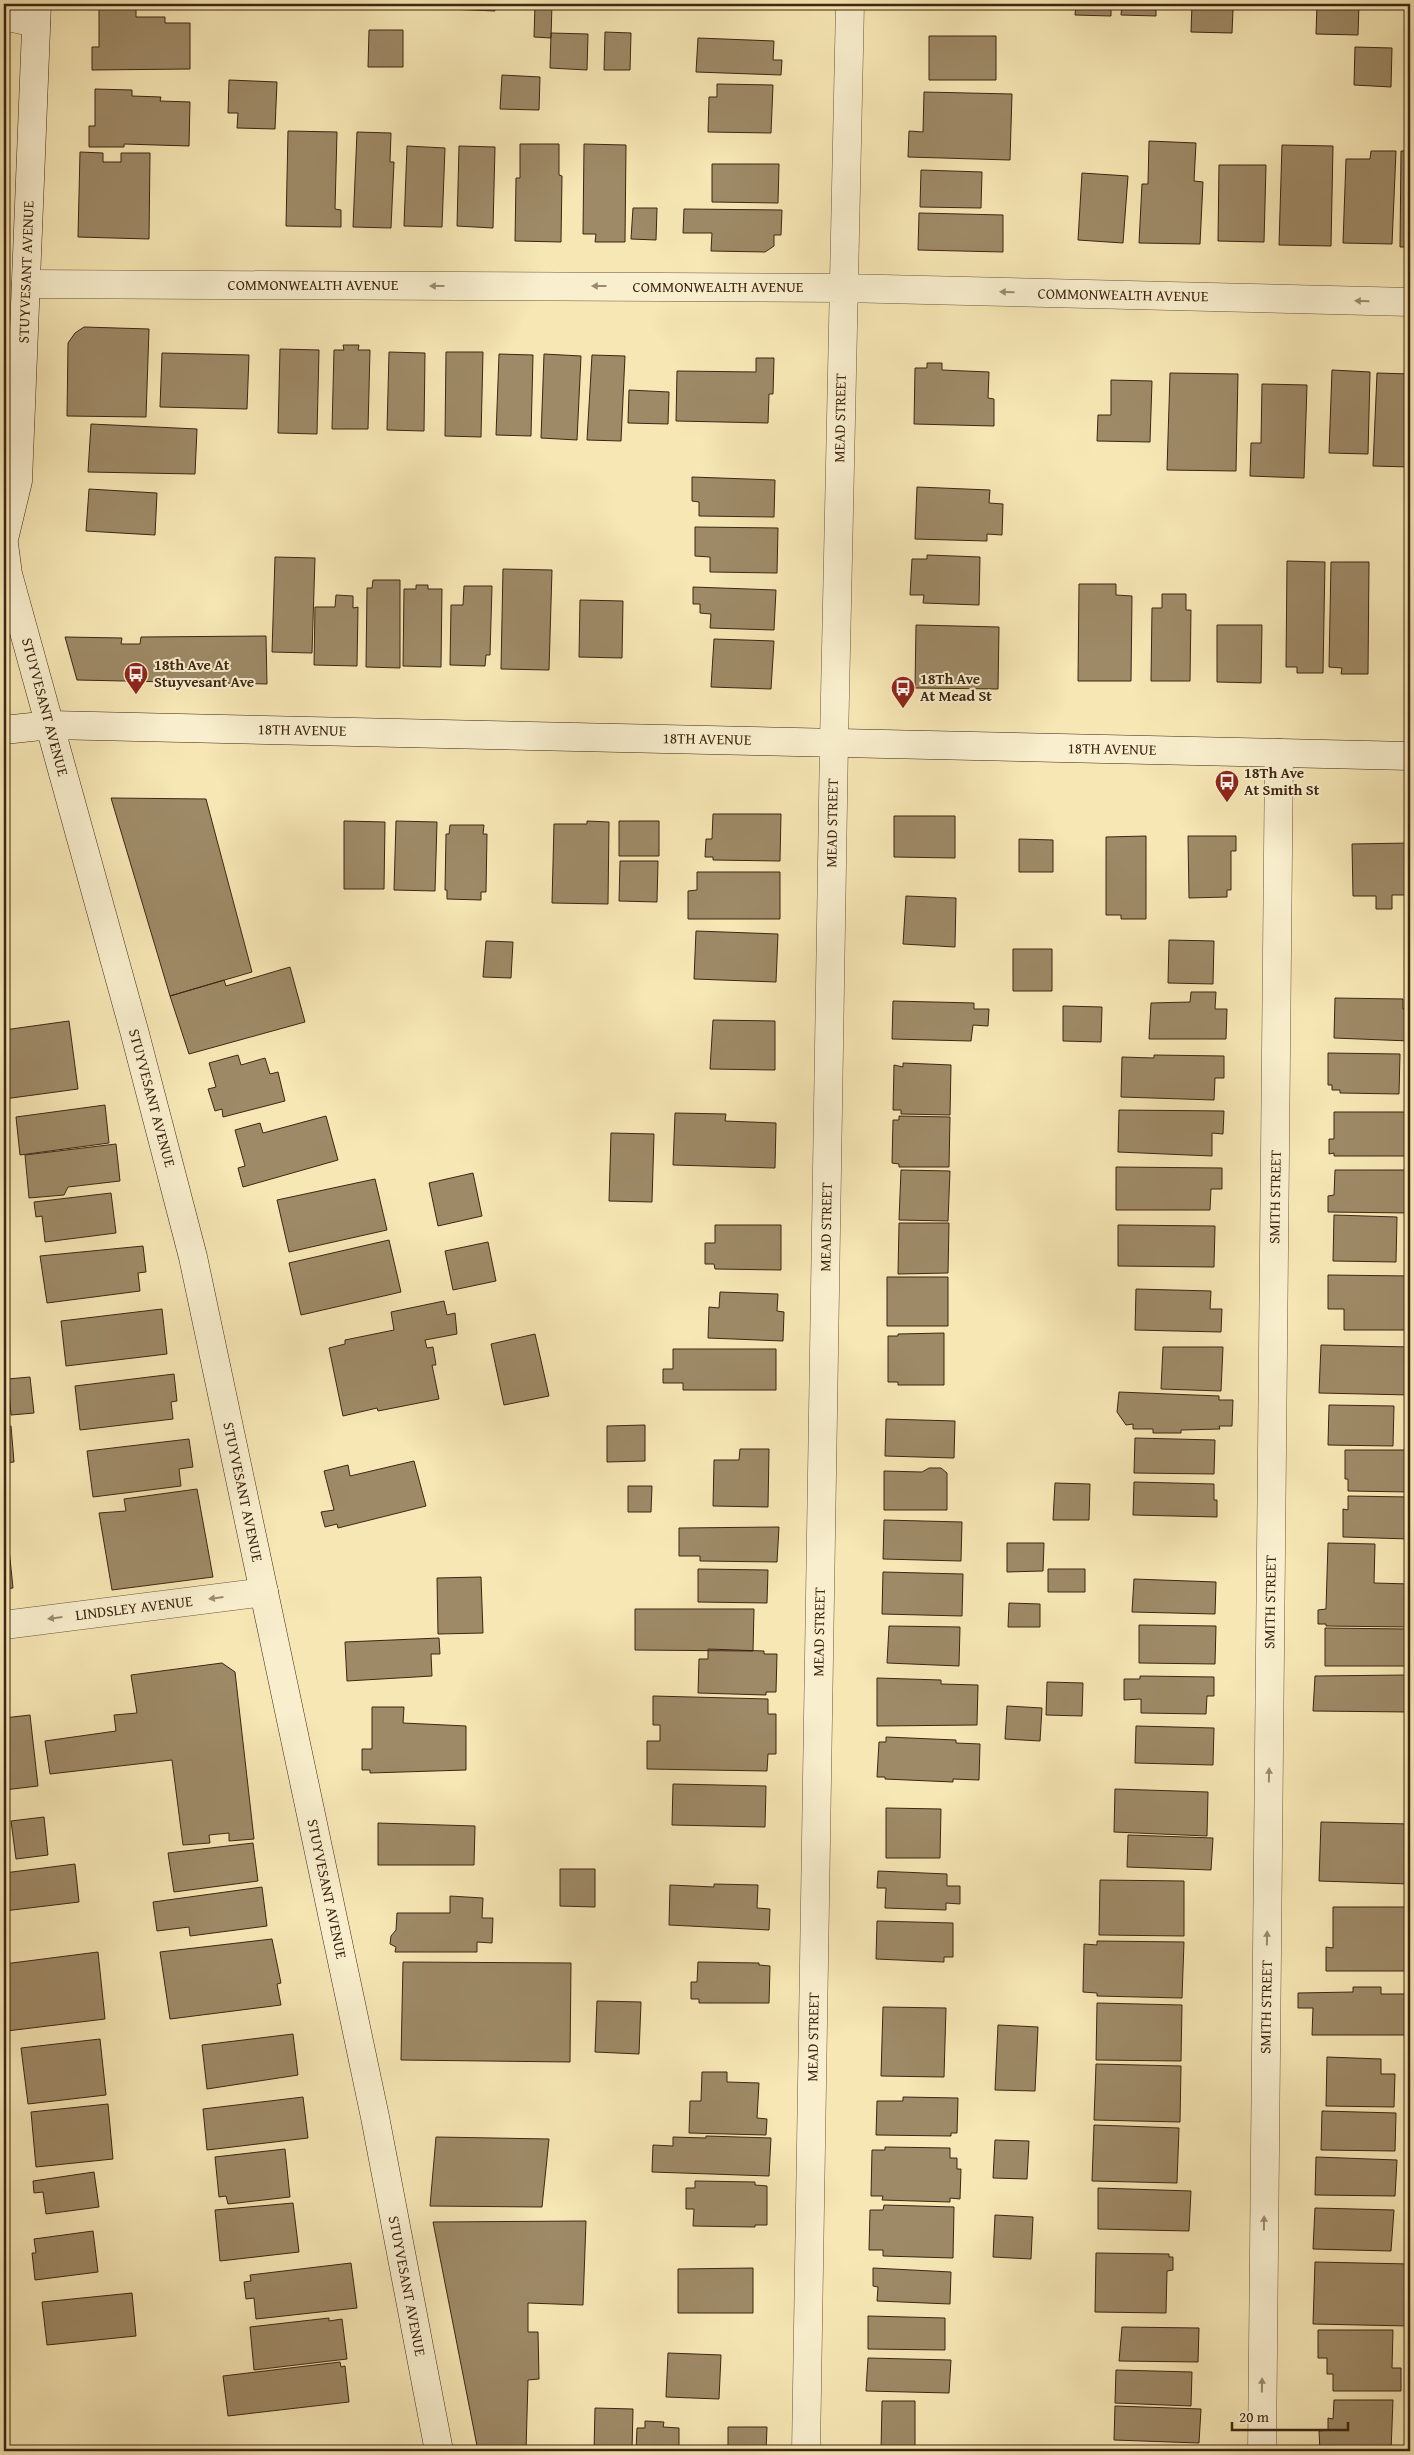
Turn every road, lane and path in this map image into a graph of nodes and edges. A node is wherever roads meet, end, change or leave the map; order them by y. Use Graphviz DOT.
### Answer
graph roads {
  1 [pos="850,4"];
  2 [pos="37,13"];
  3 [pos="4,16"];
  4 [pos="26,284"];
  5 [pos="843,288"];
  6 [pos="1410,302"];
  7 [pos="4,539"];
  8 [pos="4,544"];
  9 [pos="50,725"];
  10 [pos="4,730"];
  11 [pos="834,742"];
  12 [pos="1279,753"];
  13 [pos="1410,756"];
  14 [pos="264,1592"];
  15 [pos="4,1625"];
  16 [pos="439,2451"];
  17 [pos="806,2451"];
  18 [pos="1262,2451"];
  1 -- 5 [label="street, MEAD STREET"];
  2 -- 3 [label="street"];
  2 -- 4 [label="street, STUYVESANT AVENUE"];
  5 -- 4 [label="street, COMMONWEALTH AVENUE, one-way"];
  4 -- 7 [label="street, STUYVESANT AVENUE"];
  6 -- 5 [label="street, COMMONWEALTH AVENUE, one-way"];
  5 -- 11 [label="street, MEAD STREET"];
  8 -- 9 [label="street, STUYVESANT AVENUE"];
  9 -- 10 [label="street, 18TH AVENUE"];
  9 -- 11 [label="street, 18TH AVENUE"];
  9 -- 14 [label="street, STUYVESANT AVENUE"];
  11 -- 12 [label="street, 18TH AVENUE"];
  11 -- 17 [label="street, MEAD STREET"];
  12 -- 13 [label="street, 18TH AVENUE"];
  18 -- 12 [label="street, SMITH STREET, one-way"];
  14 -- 15 [label="street, LINDSLEY AVENUE, one-way"];
  14 -- 16 [label="street, STUYVESANT AVENUE"];
}
